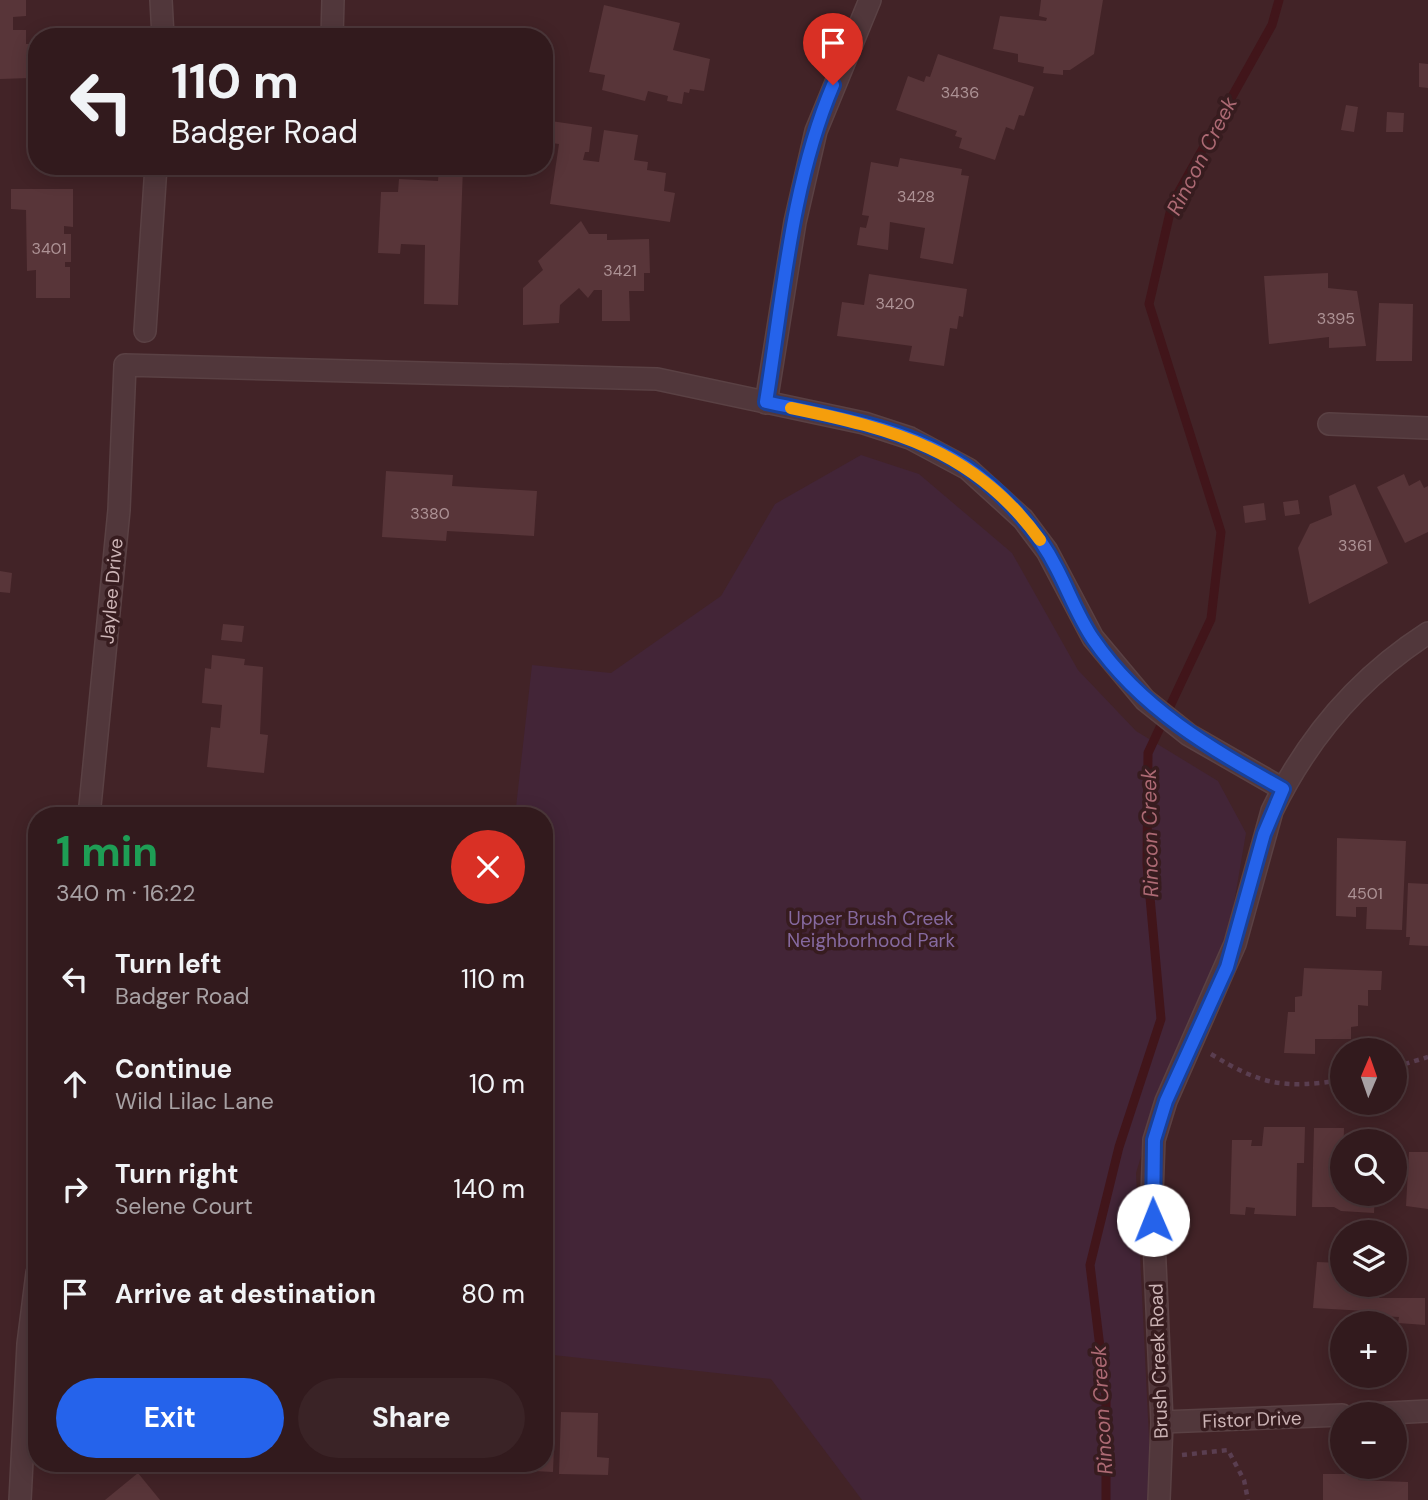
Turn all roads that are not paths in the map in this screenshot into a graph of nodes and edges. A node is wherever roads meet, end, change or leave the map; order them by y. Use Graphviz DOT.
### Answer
graph roads {
  1 [pos="161,0"];
  2 [pos="333,0"];
  3 [pos="870,0"];
  4 [pos="163,28"];
  5 [pos="332,28"];
  6 [pos="155,175"];
  7 [pos="145,331"];
  8 [pos="766,402"];
  9 [pos="1329,424"];
  10 [pos="1428,428"];
  11 [pos="1428,633"];
  12 [pos="1283,789"];
  13 [pos="90,807"];
  14 [pos="28,1351"];
  15 [pos="1428,1411"];
  16 [pos="1407,1412"];
  17 [pos="1330,1415"];
  18 [pos="1162,1422"];
  19 [pos="20,1500"];
  20 [pos="1159,1500"];
  1 -- 4 [label="street"];
  2 -- 5 [label="street"];
  3 -- 8 [label="street"];
  6 -- 7 [label="street"];
  8 -- 12 [label="street"];
  8 -- 13 [label="street, Jaylee Drive"];
  9 -- 10 [label="street"];
  11 -- 12 [label="street, Brush Creek Road"];
  12 -- 18 [label="street, Brush Creek Road"];
  14 -- 19 [label="street"];
  15 -- 16 [label="street"];
  17 -- 18 [label="street, Fistor Drive"];
  18 -- 20 [label="street, Brush Creek Road"];
}
